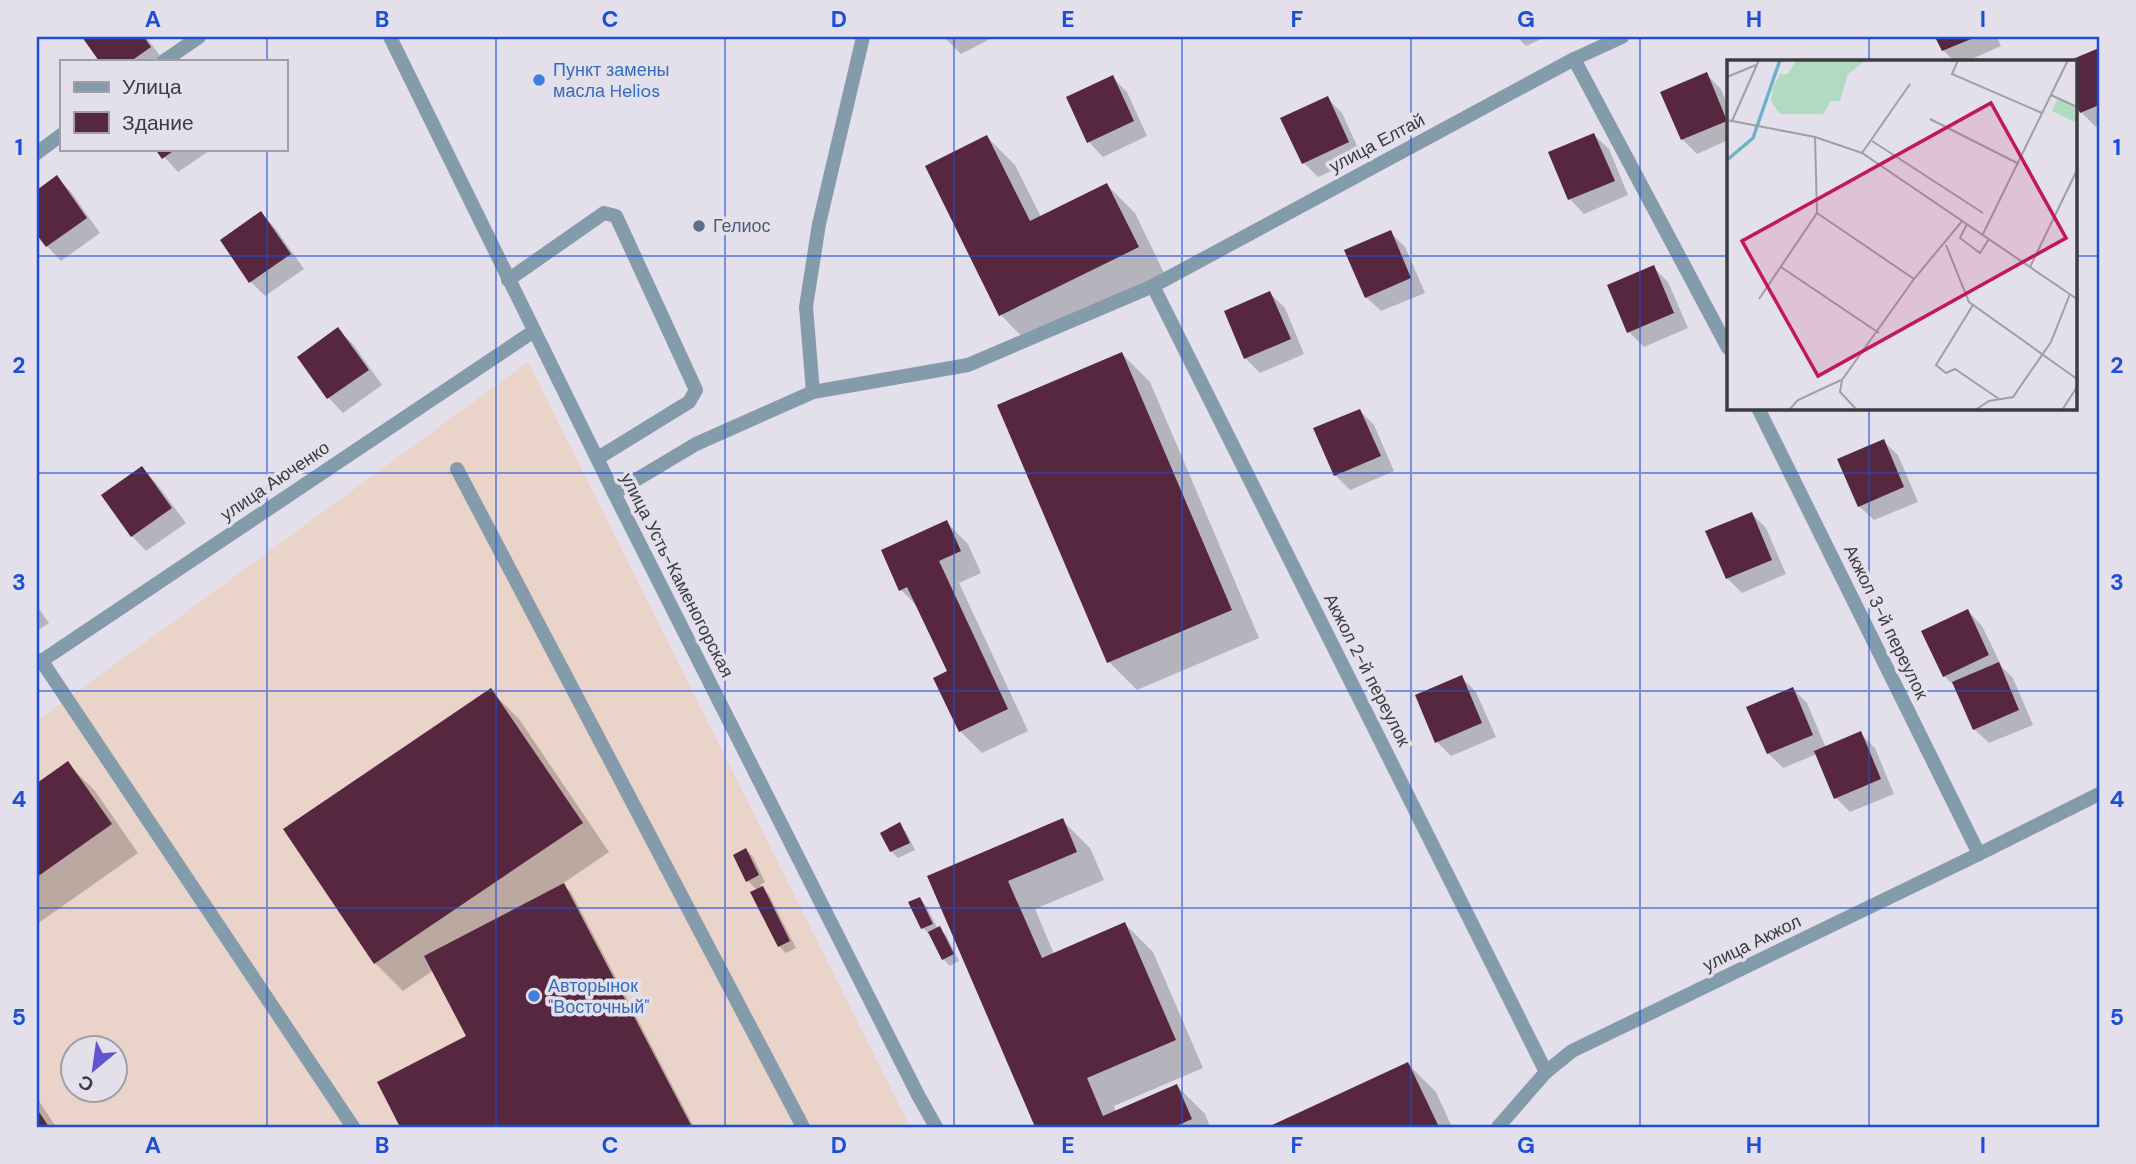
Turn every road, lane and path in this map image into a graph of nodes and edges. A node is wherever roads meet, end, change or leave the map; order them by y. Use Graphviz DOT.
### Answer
graph roads {
  1 [pos="199,37"];
  2 [pos="390,37"];
  3 [pos="863,37"];
  4 [pos="1622,37"];
  5 [pos="1574,58"];
  6 [pos="165,60"];
  7 [pos="60,136"];
  8 [pos="37,153"];
  9 [pos="508,280"];
  10 [pos="1153,286"];
  11 [pos="534,331"];
  12 [pos="1727,346"];
  13 [pos="813,392"];
  14 [pos="1759,410"];
  15 [pos="598,458"];
  16 [pos="457,469"];
  17 [pos="614,493"];
  18 [pos="39,662"];
  19 [pos="2099,794"];
  20 [pos="1979,854"];
  21 [pos="1546,1072"];
  22 [pos="354,1127"];
  23 [pos="803,1127"];
  24 [pos="936,1127"];
  25 [pos="1498,1127"];
  1 -- 6 [label="street"];
  2 -- 9 [label="street, улица Усть-Каменогорская"];
  3 -- 13 [label="street"];
  4 -- 5 [label="street, улица Елтай"];
  5 -- 10 [label="street, улица Елтай"];
  5 -- 12 [label="street"];
  7 -- 8 [label="street"];
  9 -- 11 [label="street, улица Усть-Каменогорская"];
  9 -- 15 [label="street"];
  10 -- 13 [label="street, улица Елтай"];
  10 -- 21 [label="street, Акжол 2-й переулок"];
  11 -- 15 [label="street, улица Усть-Каменогорская"];
  11 -- 18 [label="street, улица Аюченко"];
  13 -- 17 [label="street, улица Елтай"];
  14 -- 20 [label="street, Акжол 3-й переулок"];
  15 -- 17 [label="street, улица Усть-Каменогорская"];
  16 -- 23 [label="street"];
  17 -- 24 [label="street, улица Усть-Каменогорская"];
  18 -- 22 [label="street"];
  19 -- 20 [label="street, улица Акжол"];
  20 -- 21 [label="street, улица Акжол"];
  21 -- 25 [label="street, улица Акжол"];
}
